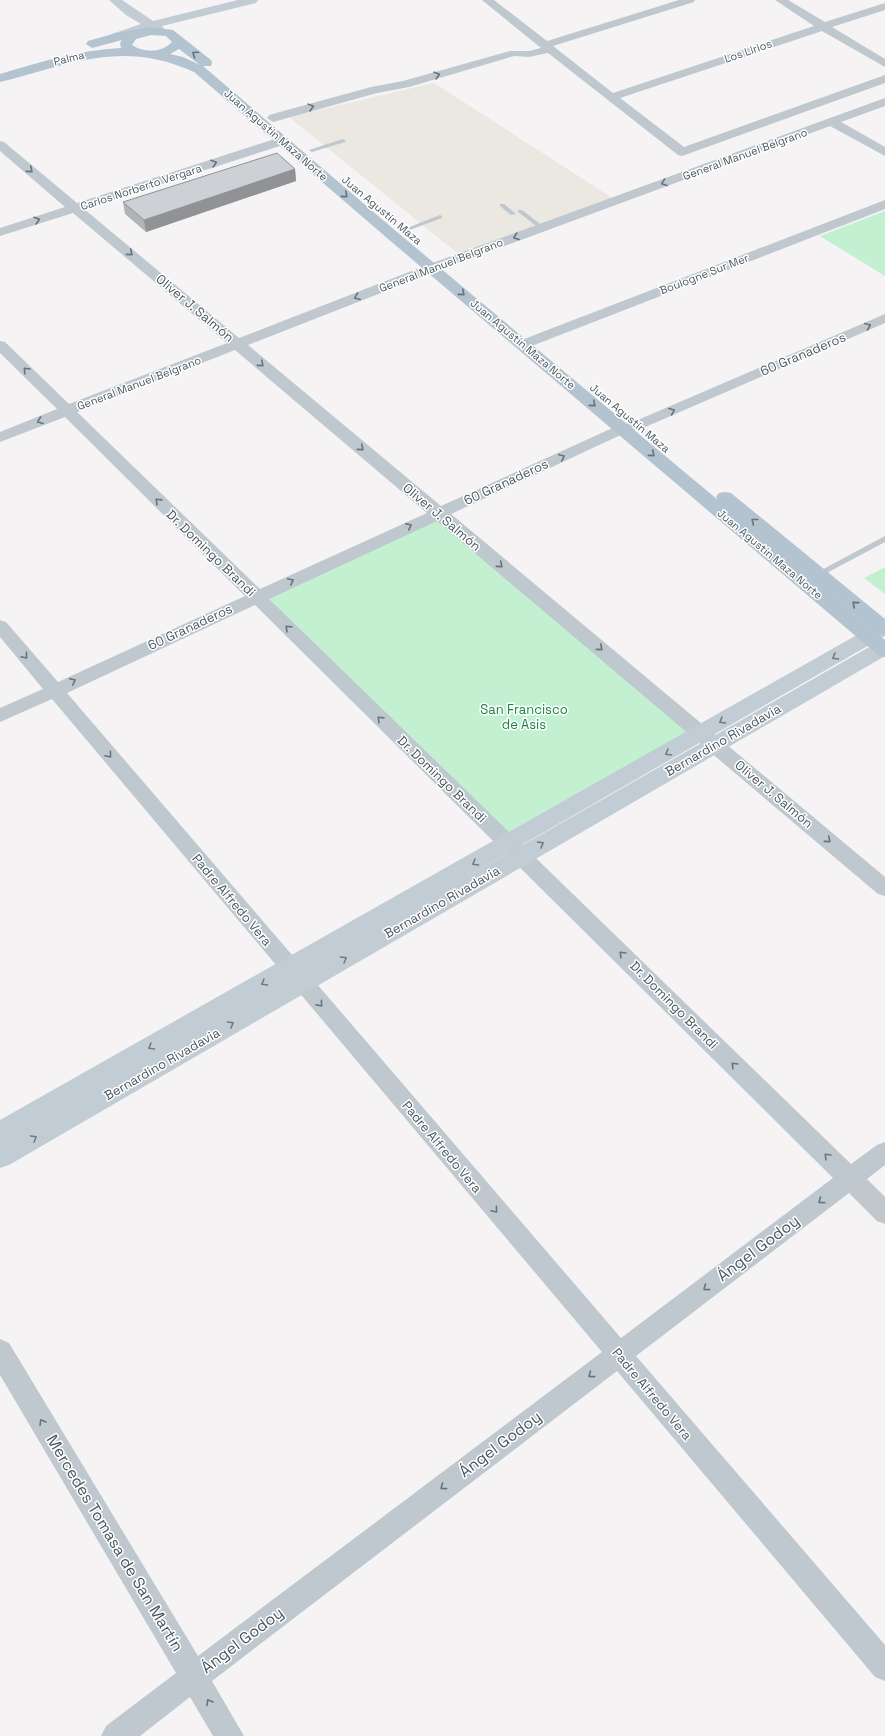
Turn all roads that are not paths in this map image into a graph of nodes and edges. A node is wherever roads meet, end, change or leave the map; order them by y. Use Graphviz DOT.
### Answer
graph roads {
  1 [pos="116,0"];
  2 [pos="252,0"];
  3 [pos="488,0"];
  4 [pos="690,0"];
  5 [pos="780,0"];
  6 [pos="885,6"];
  7 [pos="823,26"];
  8 [pos="153,30"];
  9 [pos="529,33"];
  10 [pos="515,37"];
  11 [pos="178,42"];
  12 [pos="547,47"];
  13 [pos="147,54"];
  14 [pos="885,64"];
  15 [pos="0,71"];
  16 [pos="0,78"];
  17 [pos="885,79"];
  18 [pos="612,97"];
  19 [pos="885,102"];
  20 [pos="809,106"];
  21 [pos="269,114"];
  22 [pos="827,119"];
  23 [pos="282,141"];
  24 [pos="343,141"];
  25 [pos="0,145"];
  26 [pos="312,150"];
  27 [pos="885,152"];
  28 [pos="885,204"];
  29 [pos="502,205"];
  30 [pos="76,208"];
  31 [pos="440,217"];
  32 [pos="542,228"];
  33 [pos="405,230"];
  34 [pos="0,232"];
  35 [pos="439,265"];
  36 [pos="885,318"];
  37 [pos="530,342"];
  38 [pos="238,344"];
  39 [pos="0,345"];
  40 [pos="66,411"];
  41 [pos="630,427"];
  42 [pos="0,437"];
  43 [pos="437,513"];
  44 [pos="885,539"];
  45 [pos="818,574"];
  46 [pos="256,597"];
  47 [pos="0,626"];
  48 [pos="882,638"];
  49 [pos="54,690"];
  50 [pos="0,716"];
  51 [pos="709,739"];
  52 [pos="515,850"];
  53 [pos="885,888"];
  54 [pos="296,976"];
  55 [pos="0,1133"];
  56 [pos="885,1152"];
  57 [pos="0,1157"];
  58 [pos="850,1178"];
  59 [pos="885,1213"];
  60 [pos="0,1351"];
  61 [pos="618,1354"];
  62 [pos="885,1667"];
  63 [pos="194,1676"];
  64 [pos="116,1736"];
  65 [pos="229,1736"];
  1 -- 8 [label="street"];
  2 -- 8 [label="street, Palma"];
  3 -- 9 [label="street"];
  4 -- 12 [label="street"];
  5 -- 7 [label="street"];
  6 -- 7 [label="street, Los Lirios"];
  7 -- 14 [label="street"];
  7 -- 18 [label="street, Los Lirios"];
  8 -- 11 [label="main road"];
  8 -- 13 [label="main road"];
  8 -- 15 [label="main road, Palma"];
  9 -- 10 [label="street"];
  9 -- 12 [label="street"];
  11 -- 13 [label="main road"];
  21 -- 11 [label="main road, Juan Agustín Maza, one-way"];
  12 -- 18 [label="street"];
  12 -- 21 [label="street"];
  13 -- 16 [label="main road, Palma"];
  13 -- 23 [label="main road, Juan Agustín Maza Norte"];
  17 -- 20 [label="street"];
  18 -- 20 [label="street"];
  19 -- 22 [label="street, General Manuel Belgrano"];
  20 -- 22 [label="street"];
  21 -- 26 [label="main road, Juan Agustín Maza"];
  22 -- 27 [label="street"];
  22 -- 32 [label="street, General Manuel Belgrano, one-way"];
  30 -- 23 [label="street, Carlos Norberto Vergara, one-way"];
  23 -- 35 [label="main road, Juan Agustín Maza Norte, one-way"];
  24 -- 26 [label="lane"];
  25 -- 30 [label="street, Oliver J. Salmón, one-way"];
  26 -- 33 [label="main road, Juan Agustín Maza"];
  28 -- 37 [label="street, Boulogne Sur Mer"];
  29 -- 32 [label="lane"];
  34 -- 30 [label="street, Carlos Norberto Vergara, one-way"];
  30 -- 38 [label="street, Oliver J. Salmón, one-way"];
  31 -- 33 [label="lane"];
  32 -- 35 [label="street, General Manuel Belgrano, one-way"];
  33 -- 35 [label="main road, Juan Agustín Maza"];
  35 -- 37 [label="main road, Juan Agustín Maza Norte"];
  35 -- 38 [label="street, General Manuel Belgrano, one-way"];
  41 -- 36 [label="street, 60 Granaderos, one-way"];
  37 -- 41 [label="main road, Juan Agustín Maza Norte"];
  38 -- 40 [label="street, General Manuel Belgrano"];
  38 -- 43 [label="street, Oliver J. Salmón, one-way"];
  40 -- 39 [label="street, Dr. Domingo Brandi, one-way"];
  40 -- 42 [label="street, General Manuel Belgrano, one-way"];
  46 -- 40 [label="street, Dr. Domingo Brandi, one-way"];
  43 -- 41 [label="street, 60 Granaderos, one-way"];
  45 -- 41 [label="main road, Juan Agustín Maza, one-way"];
  41 -- 48 [label="main road, Juan Agustín Maza Norte, one-way"];
  46 -- 43 [label="street, 60 Granaderos, one-way"];
  43 -- 51 [label="street, Oliver J. Salmón, one-way"];
  44 -- 45 [label="lane"];
  48 -- 45 [label="main road, Juan Agustín Maza, one-way"];
  49 -- 46 [label="street, 60 Granaderos, one-way"];
  52 -- 46 [label="street, Dr. Domingo Brandi, one-way"];
  47 -- 49 [label="street, Padre Alfredo Vera, one-way"];
  48 -- 51 [label="street, Bernardino Rivadavia"];
  49 -- 50 [label="street, 60 Granaderos"];
  49 -- 54 [label="street, Padre Alfredo Vera, one-way"];
  51 -- 52 [label="street, Bernardino Rivadavia"];
  51 -- 53 [label="street, Oliver J. Salmón, one-way"];
  52 -- 54 [label="street, Bernardino Rivadavia"];
  58 -- 52 [label="street, Dr. Domingo Brandi, one-way"];
  54 -- 55 [label="street, Bernardino Rivadavia, one-way"];
  57 -- 54 [label="street, Bernardino Rivadavia, one-way"];
  54 -- 61 [label="street, Padre Alfredo Vera, one-way"];
  56 -- 58 [label="street, Ángel Godoy"];
  58 -- 59 [label="street, Dr. Domingo Brandi"];
  58 -- 61 [label="street, Ángel Godoy, one-way"];
  63 -- 60 [label="street, Mercedes Tomasa de San Martín, one-way"];
  61 -- 62 [label="street, Padre Alfredo Vera"];
  61 -- 63 [label="street, Ángel Godoy, one-way"];
  63 -- 64 [label="street, Ángel Godoy"];
  65 -- 63 [label="street, Mercedes Tomasa de San Martín, one-way"];
}
